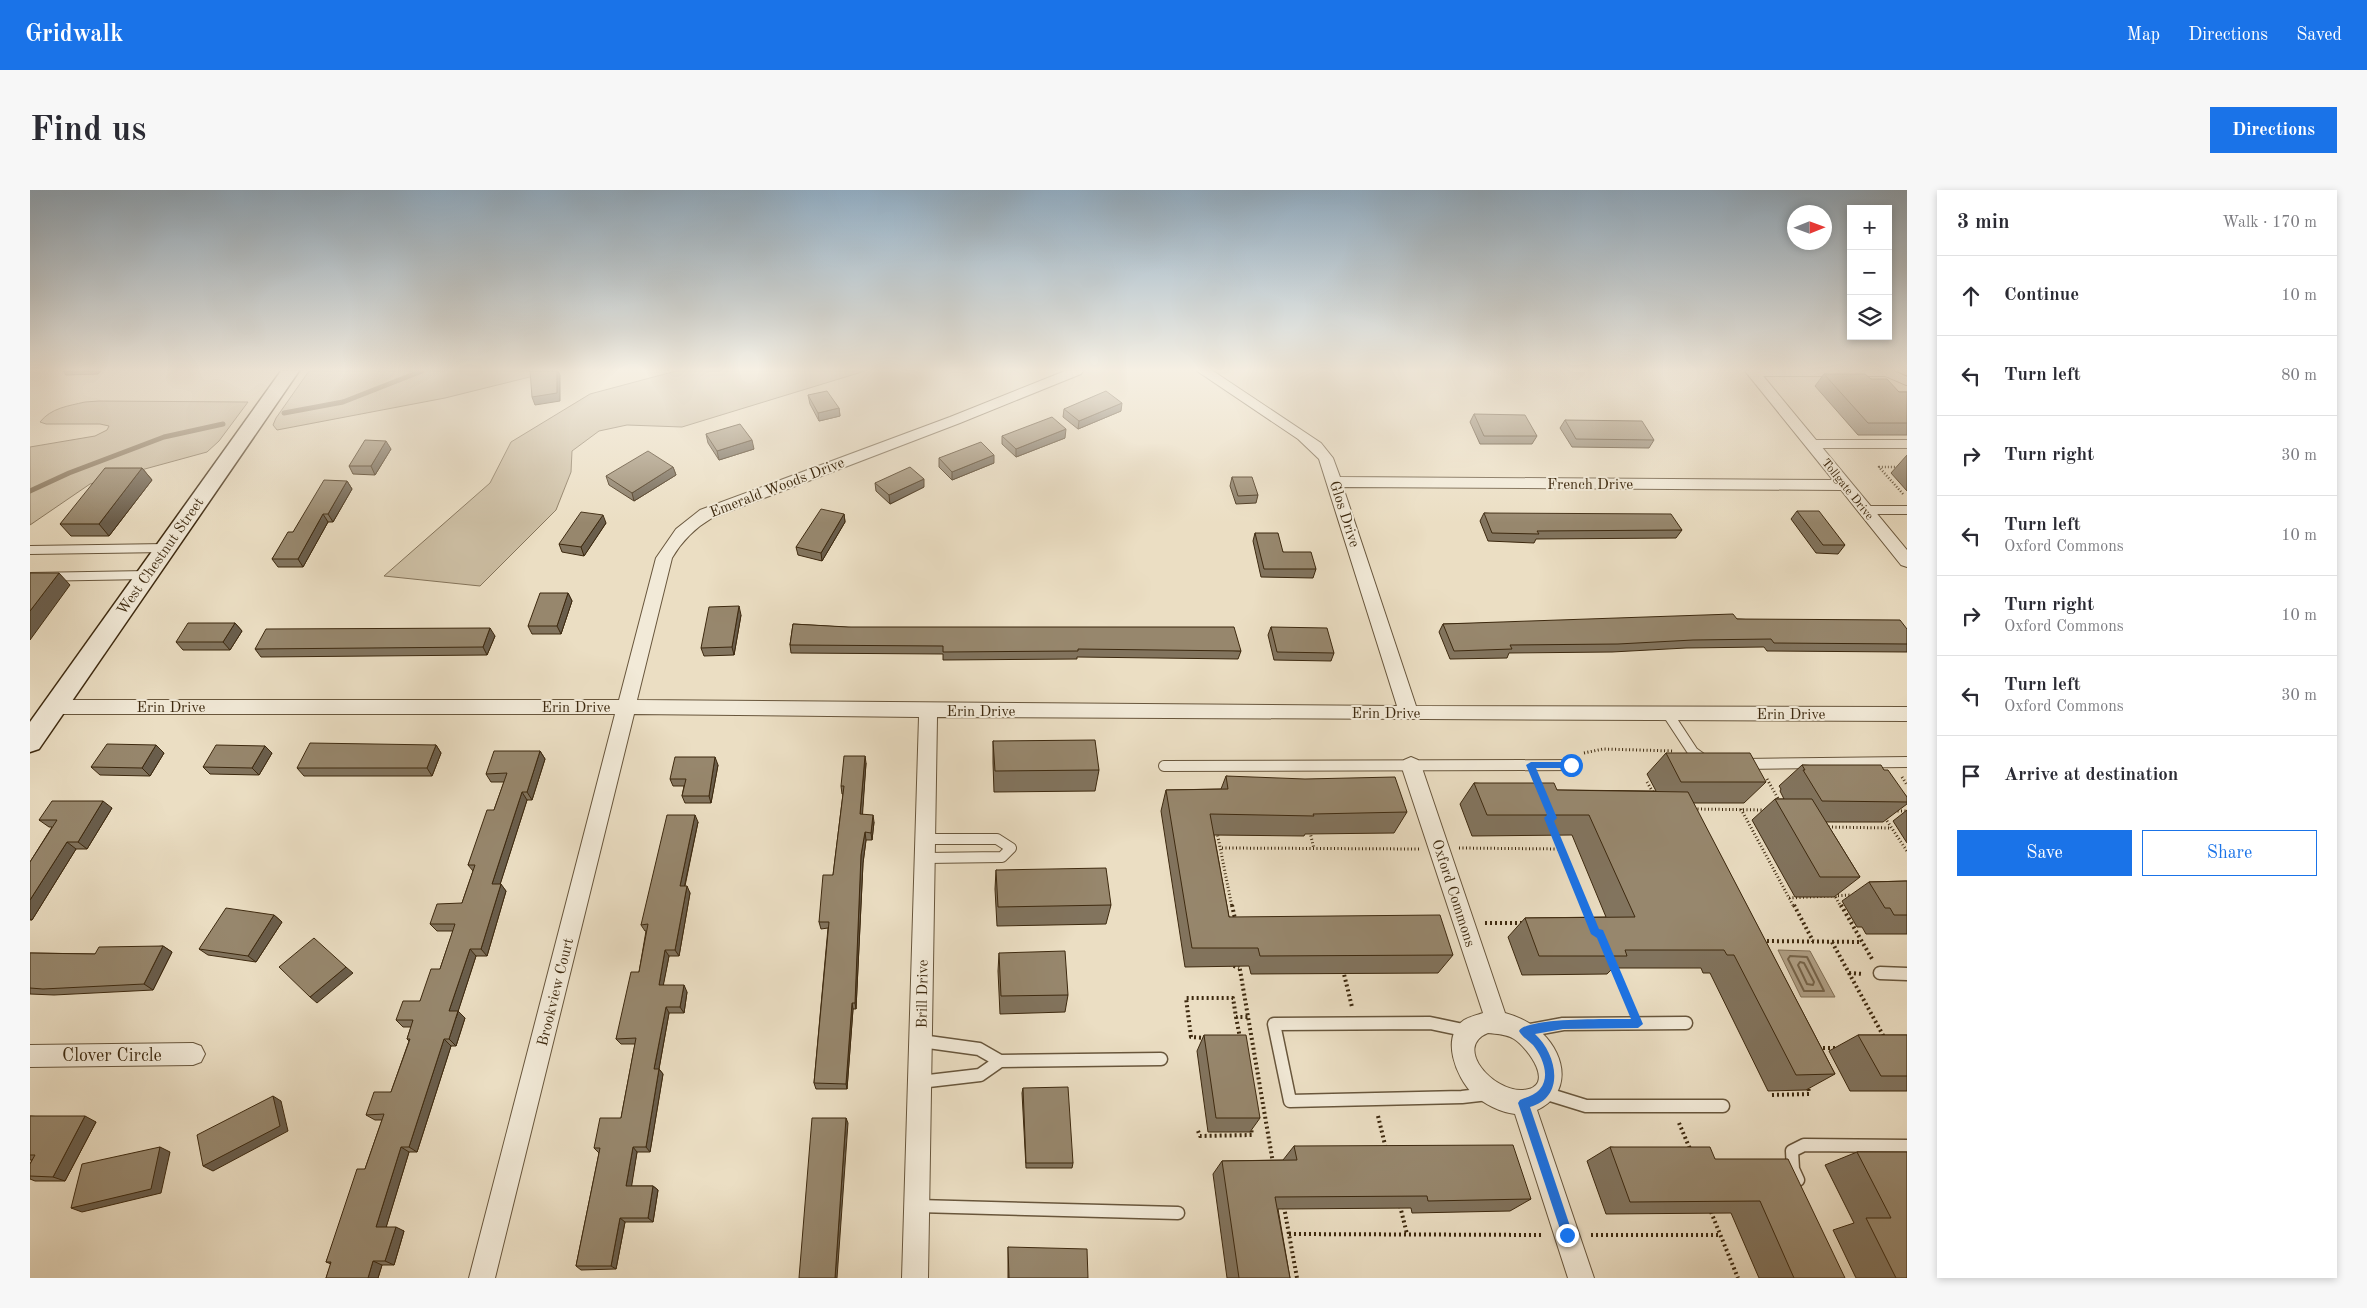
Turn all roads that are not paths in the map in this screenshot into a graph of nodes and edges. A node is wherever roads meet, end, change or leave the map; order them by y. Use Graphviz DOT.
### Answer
graph roads {
  1 [pos="254,422"];
  2 [pos="950,422"];
  3 [pos="1280,422"];
  4 [pos="1794,422"];
  5 [pos="1812,444"];
  6 [pos="1907,444"];
  7 [pos="1335,482"];
  8 [pos="1845,485"];
  9 [pos="1866,510"];
  10 [pos="1907,510"];
  11 [pos="166,548"];
  12 [pos="30,550"];
  13 [pos="1907,561"];
  14 [pos="147,575"];
  15 [pos="30,577"];
  16 [pos="54,707"];
  17 [pos="627,707"];
  18 [pos="928,711"];
  19 [pos="1408,713"];
  20 [pos="1668,714"];
  21 [pos="1907,714"];
  22 [pos="32,735"];
  23 [pos="1907,762"];
  24 [pos="1713,764"];
  25 [pos="1734,764"];
  26 [pos="1411,765"];
  27 [pos="1574,765"];
  28 [pos="1164,766"];
  29 [pos="925,849"];
  30 [pos="1880,973"];
  31 [pos="1907,974"];
  32 [pos="1497,1022"];
  33 [pos="1686,1023"];
  34 [pos="1468,1031"];
  35 [pos="1524,1031"];
  36 [pos="921,1041"];
  37 [pos="193,1054"];
  38 [pos="30,1056"];
  39 [pos="1161,1059"];
  40 [pos="1000,1061"];
  41 [pos="920,1082"];
  42 [pos="1490,1093"];
  43 [pos="1534,1098"];
  44 [pos="1724,1106"];
  45 [pos="1907,1146"];
  46 [pos="1804,1194"];
  47 [pos="917,1206"];
  48 [pos="1178,1213"];
  49 [pos="482,1278"];
  50 [pos="915,1278"];
  51 [pos="1581,1278"];
  1 -- 11 [label="main road, West Chestnut Street"];
  2 -- 17 [label="street, Emerald Woods Drive"];
  3 -- 7 [label="street, Glos Drive"];
  4 -- 5 [label="street, Tollgate Drive"];
  5 -- 6 [label="lane"];
  5 -- 8 [label="street, Tollgate Drive"];
  7 -- 8 [label="street, French Drive"];
  7 -- 19 [label="street, Glos Drive"];
  8 -- 9 [label="street, Tollgate Drive"];
  9 -- 10 [label="lane"];
  9 -- 13 [label="street, Tollgate Drive"];
  11 -- 12 [label="lane"];
  11 -- 14 [label="main road, West Chestnut Street"];
  14 -- 15 [label="lane"];
  14 -- 16 [label="main road, West Chestnut Street"];
  16 -- 17 [label="street, Erin Drive"];
  16 -- 22 [label="main road, West Chestnut Street"];
  17 -- 18 [label="street, Erin Drive"];
  17 -- 49 [label="street, Brookview Court"];
  18 -- 19 [label="street, Erin Drive"];
  18 -- 29 [label="street, Brill Drive"];
  19 -- 20 [label="street, Erin Drive"];
  20 -- 21 [label="street, Erin Drive"];
  20 -- 24 [label="lane"];
  23 -- 25 [label="lane"];
  26 -- 27 [label="lane"];
  26 -- 28 [label="lane"];
  26 -- 32 [label="street, Oxford Commons"];
  29 -- 29 [label="lane"];
  29 -- 36 [label="street, Brill Drive"];
  30 -- 31 [label="lane"];
  32 -- 34 [label="street"];
  32 -- 35 [label="street"];
  33 -- 35 [label="lane"];
  34 -- 42 [label="street"];
  34 -- 42 [label="lane"];
  35 -- 43 [label="street"];
  36 -- 40 [label="lane"];
  36 -- 41 [label="street, Brill Drive"];
  37 -- 38 [label="street, Clover Circle"];
  39 -- 40 [label="lane"];
  40 -- 41 [label="lane"];
  41 -- 47 [label="street, Brill Drive"];
  42 -- 43 [label="street"];
  43 -- 44 [label="lane"];
  43 -- 51 [label="street"];
  45 -- 46 [label="lane"];
  47 -- 48 [label="lane"];
  47 -- 50 [label="street, Brill Drive"];
}
